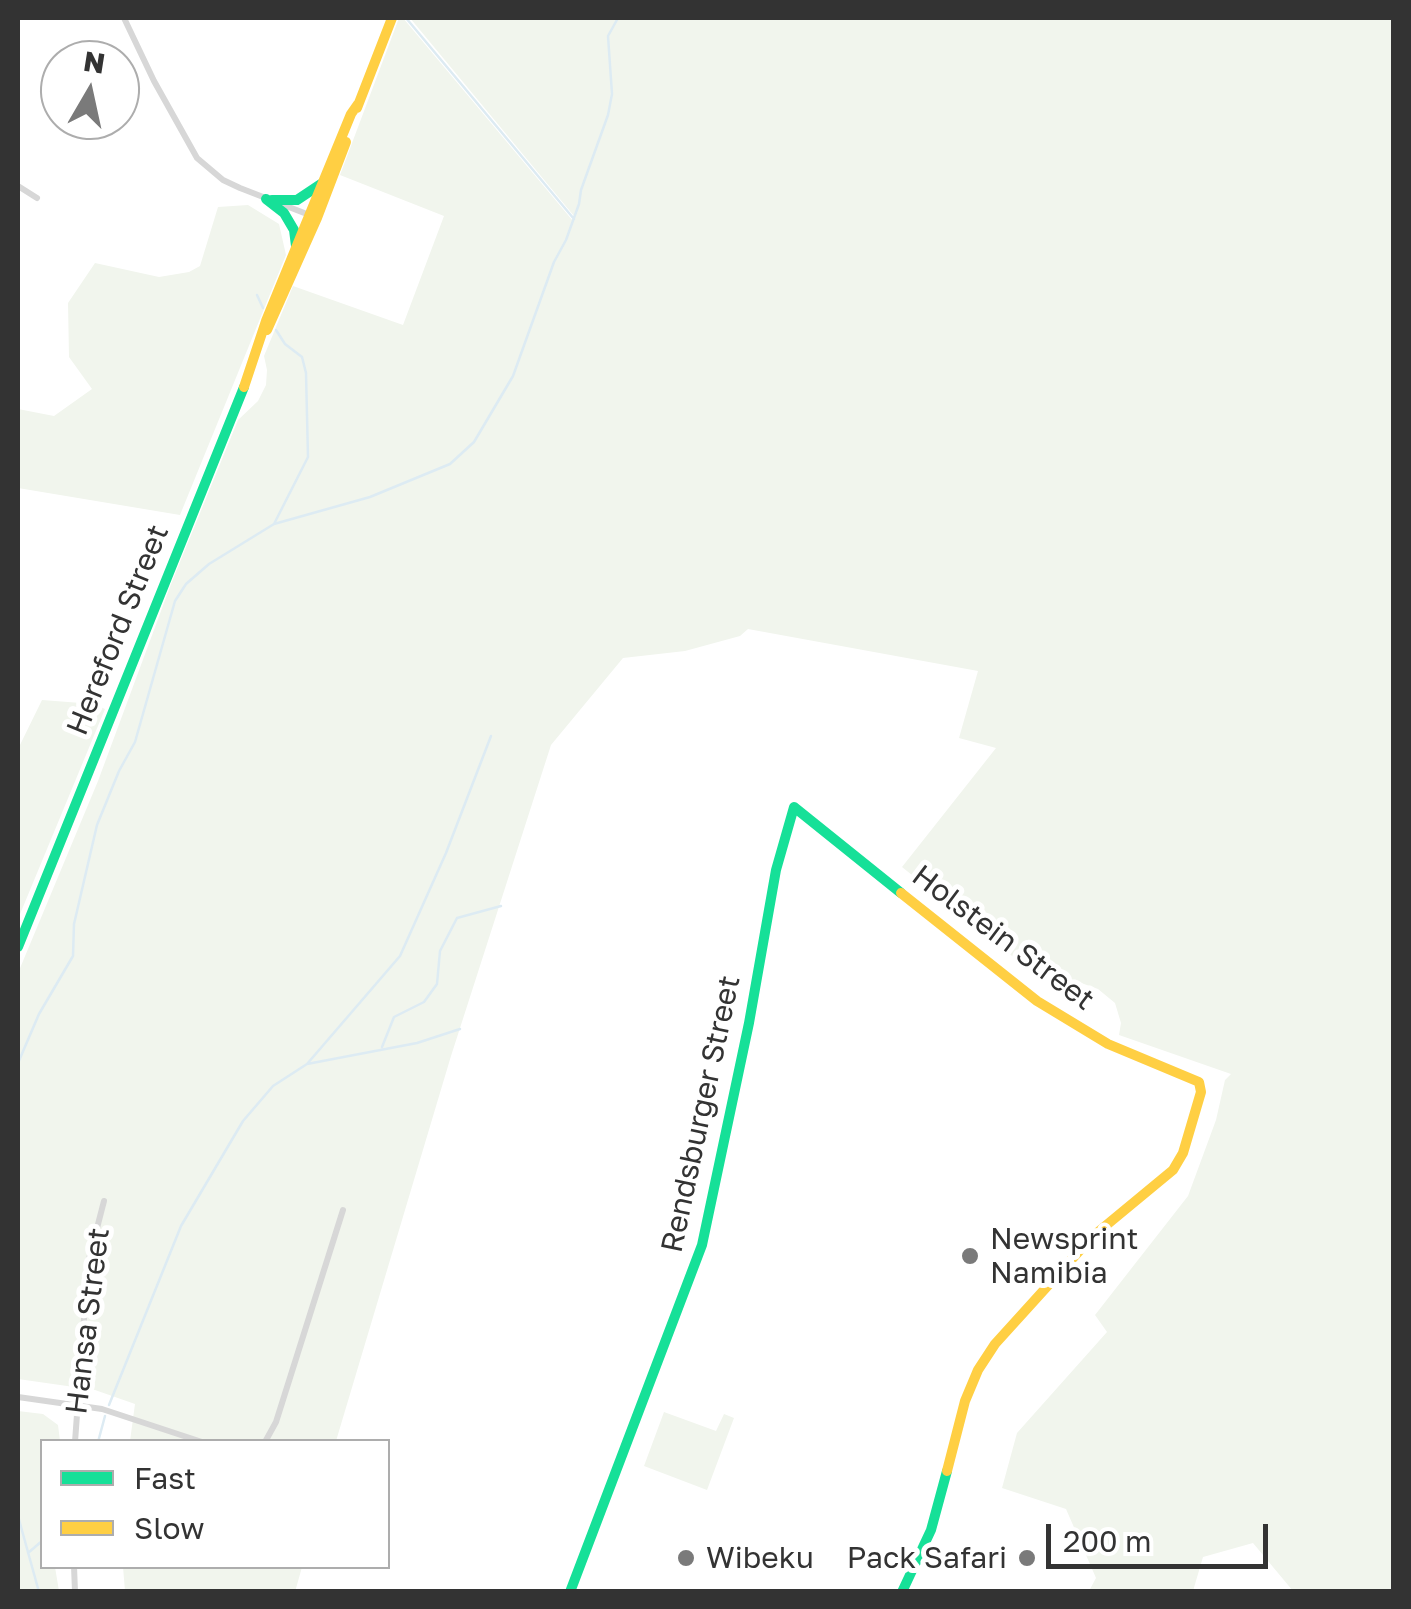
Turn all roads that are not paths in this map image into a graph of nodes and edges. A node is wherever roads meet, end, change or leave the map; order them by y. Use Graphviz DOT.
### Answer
graph roads {
  1 [pos="124,18"];
  2 [pos="392,18"];
  3 [pos="358,104"];
  4 [pos="324,181"];
  5 [pos="18,186"];
  6 [pos="36,198"];
  7 [pos="268,199"];
  8 [pos="314,217"];
  9 [pos="295,254"];
  10 [pos="265,332"];
  11 [pos="794,808"];
  12 [pos="18,947"];
  13 [pos="104,1201"];
  14 [pos="344,1210"];
  15 [pos="18,1397"];
  16 [pos="76,1404"];
  17 [pos="75,1439"];
  18 [pos="192,1439"];
  19 [pos="266,1439"];
  20 [pos="570,1592"];
  21 [pos="902,1592"];
  1 -- 7 [label="street"];
  2 -- 3 [label="street, Hereford Street"];
  3 -- 4 [label="street, Hereford Street"];
  3 -- 8 [label="street, Hereford Street"];
  4 -- 7 [label="street"];
  4 -- 8 [label="street, Hereford Street"];
  5 -- 6 [label="street"];
  7 -- 8 [label="street"];
  7 -- 9 [label="street"];
  8 -- 9 [label="street, Hereford Street"];
  8 -- 10 [label="street, Hereford Street"];
  9 -- 10 [label="street, Hereford Street"];
  10 -- 12 [label="street, Hereford Street"];
  11 -- 20 [label="street, Rendsburger Street"];
  11 -- 21 [label="street, Holstein Street"];
  13 -- 16 [label="street, Hansa Street"];
  14 -- 19 [label="street"];
  15 -- 16 [label="street"];
  16 -- 17 [label="street, Hansa Street"];
  16 -- 18 [label="street"];
}
